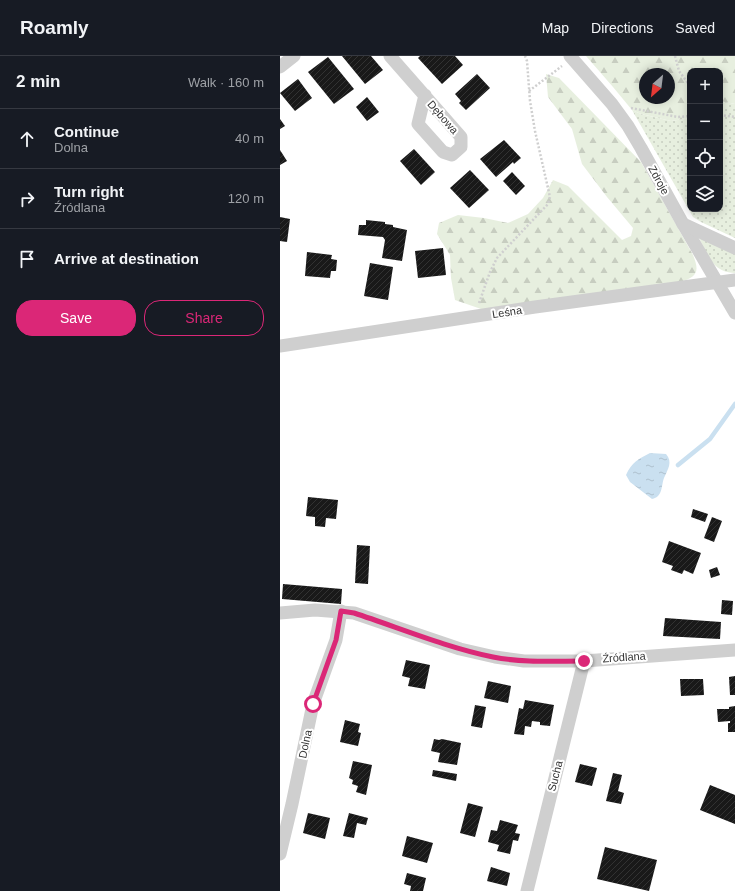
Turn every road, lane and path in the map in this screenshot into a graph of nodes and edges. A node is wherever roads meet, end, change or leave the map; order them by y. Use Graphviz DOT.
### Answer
graph roads {
  1 [pos="294,56"];
  2 [pos="390,56"];
  3 [pos="525,56"];
  4 [pos="675,56"];
  5 [pos="572,57"];
  6 [pos="280,67"];
  7 [pos="687,82"];
  8 [pos="529,91"];
  9 [pos="424,95"];
  10 [pos="618,113"];
  11 [pos="723,115"];
  12 [pos="687,116"];
  13 [pos="735,117"];
  14 [pos="683,224"];
  15 [pos="735,248"];
  16 [pos="735,280"];
  17 [pos="717,283"];
  18 [pos="735,313"];
  19 [pos="474,317"];
  20 [pos="280,346"];
  21 [pos="341,611"];
  22 [pos="280,613"];
  23 [pos="735,650"];
  24 [pos="584,661"];
  25 [pos="280,854"];
  26 [pos="527,891"];
  1 -- 6 [label="street"];
  2 -- 9 [label="street, Dębowa"];
  3 -- 8 [label="path"];
  4 -- 7 [label="path"];
  5 -- 8 [label="path"];
  5 -- 10 [label="street, Zdroje"];
  8 -- 19 [label="path"];
  10 -- 12 [label="path"];
  10 -- 14 [label="street, Zdroje"];
  11 -- 13 [label="path"];
  14 -- 15 [label="street"];
  14 -- 17 [label="street, Zdroje"];
  16 -- 17 [label="street, Leśna"];
  17 -- 18 [label="street, Zdroje"];
  17 -- 19 [label="street, Leśna"];
  19 -- 20 [label="street, Leśna"];
  21 -- 22 [label="street, Źródlana"];
  21 -- 24 [label="street, Źródlana"];
  21 -- 25 [label="street, Dolna"];
  23 -- 24 [label="street, Źródlana"];
  24 -- 26 [label="street, Sucha"];
}
